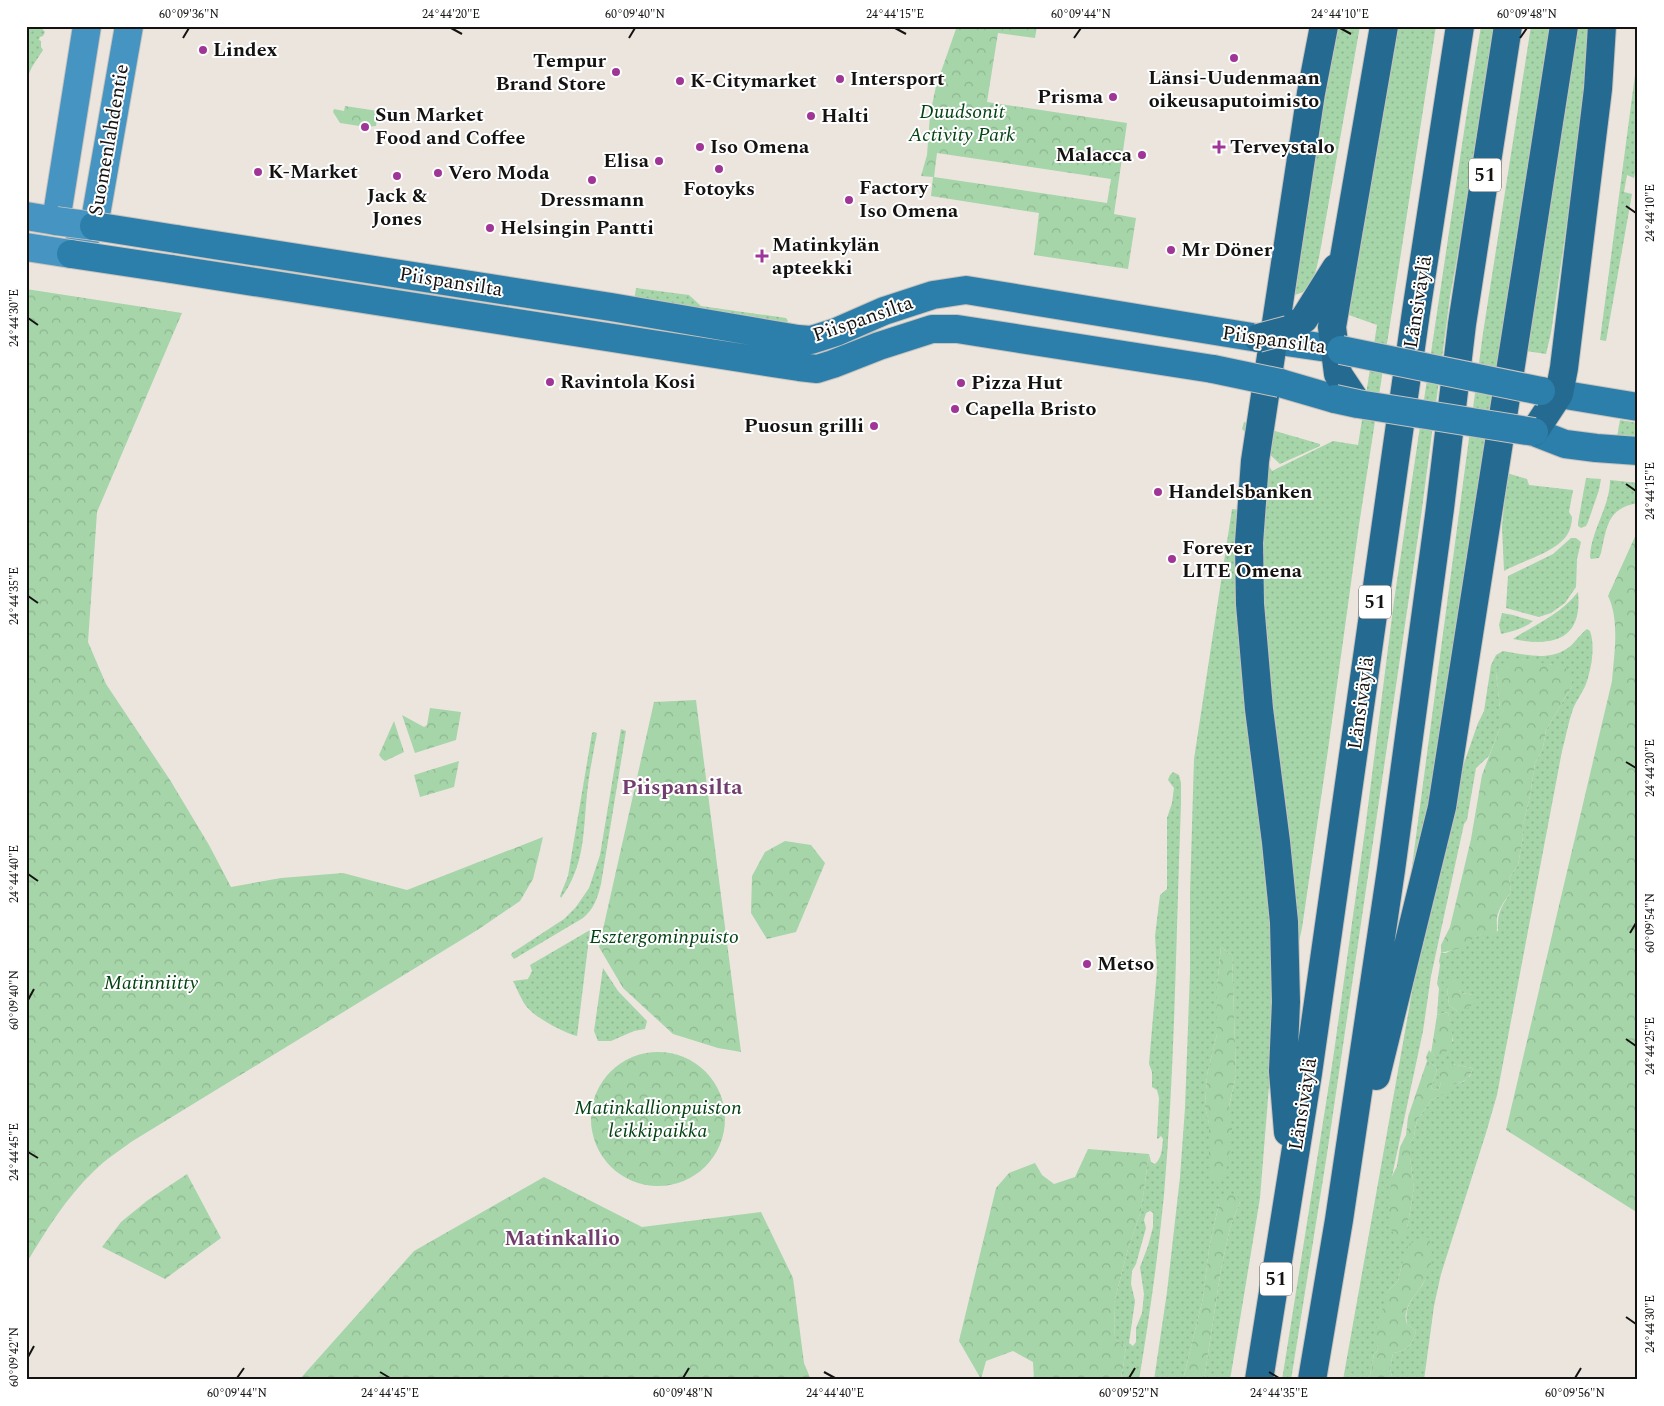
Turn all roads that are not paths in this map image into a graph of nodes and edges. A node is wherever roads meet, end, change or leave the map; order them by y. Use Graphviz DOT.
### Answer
graph roads {
  1 [pos="86,26"];
  2 [pos="129,26"];
  3 [pos="1324,26"];
  4 [pos="1384,26"];
  5 [pos="1460,26"];
  6 [pos="1508,26"];
  7 [pos="1564,26"];
  8 [pos="1602,26"];
  9 [pos="26,216"];
  10 [pos="56,220"];
  11 [pos="94,226"];
  12 [pos="26,247"];
  13 [pos="70,254"];
  14 [pos="1344,256"];
  15 [pos="1287,336"];
  16 [pos="1258,338"];
  17 [pos="1341,375"];
  18 [pos="1550,393"];
  19 [pos="1638,407"];
  20 [pos="1534,432"];
  21 [pos="1638,451"];
  22 [pos="1292,1177"];
  23 [pos="1340,1220"];
  24 [pos="1259,1380"];
  25 [pos="1312,1380"];
  1 -- 10 [label="main road, Suomenlahdentie"];
  2 -- 11 [label="main road, Suomenlahdentie"];
  3 -- 22 [label="highway, 51"];
  4 -- 14 [label="highway"];
  5 -- 22 [label="highway, Länsiväylä / 51"];
  6 -- 23 [label="highway, 51"];
  7 -- 23 [label="highway"];
  8 -- 18 [label="highway"];
  9 -- 10 [label="main road, Piispansilta"];
  10 -- 11 [label="main road, Piispansilta, bridge"];
  10 -- 13 [label="main road, Suomenlahdentie"];
  11 -- 13 [label="main road, Suomenlahdentie"];
  11 -- 16 [label="main road, Piispansilta, bridge"];
  12 -- 13 [label="main road, Piispansilta, bridge"];
  13 -- 17 [label="main road, Piispansilta, bridge"];
  14 -- 15 [label="highway"];
  14 -- 17 [label="highway"];
  15 -- 16 [label="highway, bridge"];
  15 -- 17 [label="main road, Piispansilta"];
  17 -- 18 [label="main road, Piispansilta, bridge"];
  17 -- 20 [label="main road, Piispansilta, bridge"];
  18 -- 19 [label="main road, Piispansilta"];
  18 -- 20 [label="highway"];
  20 -- 21 [label="main road, Piispansilta"];
  22 -- 24 [label="highway, Länsiväylä / 51"];
  23 -- 25 [label="highway, 51"];
}
